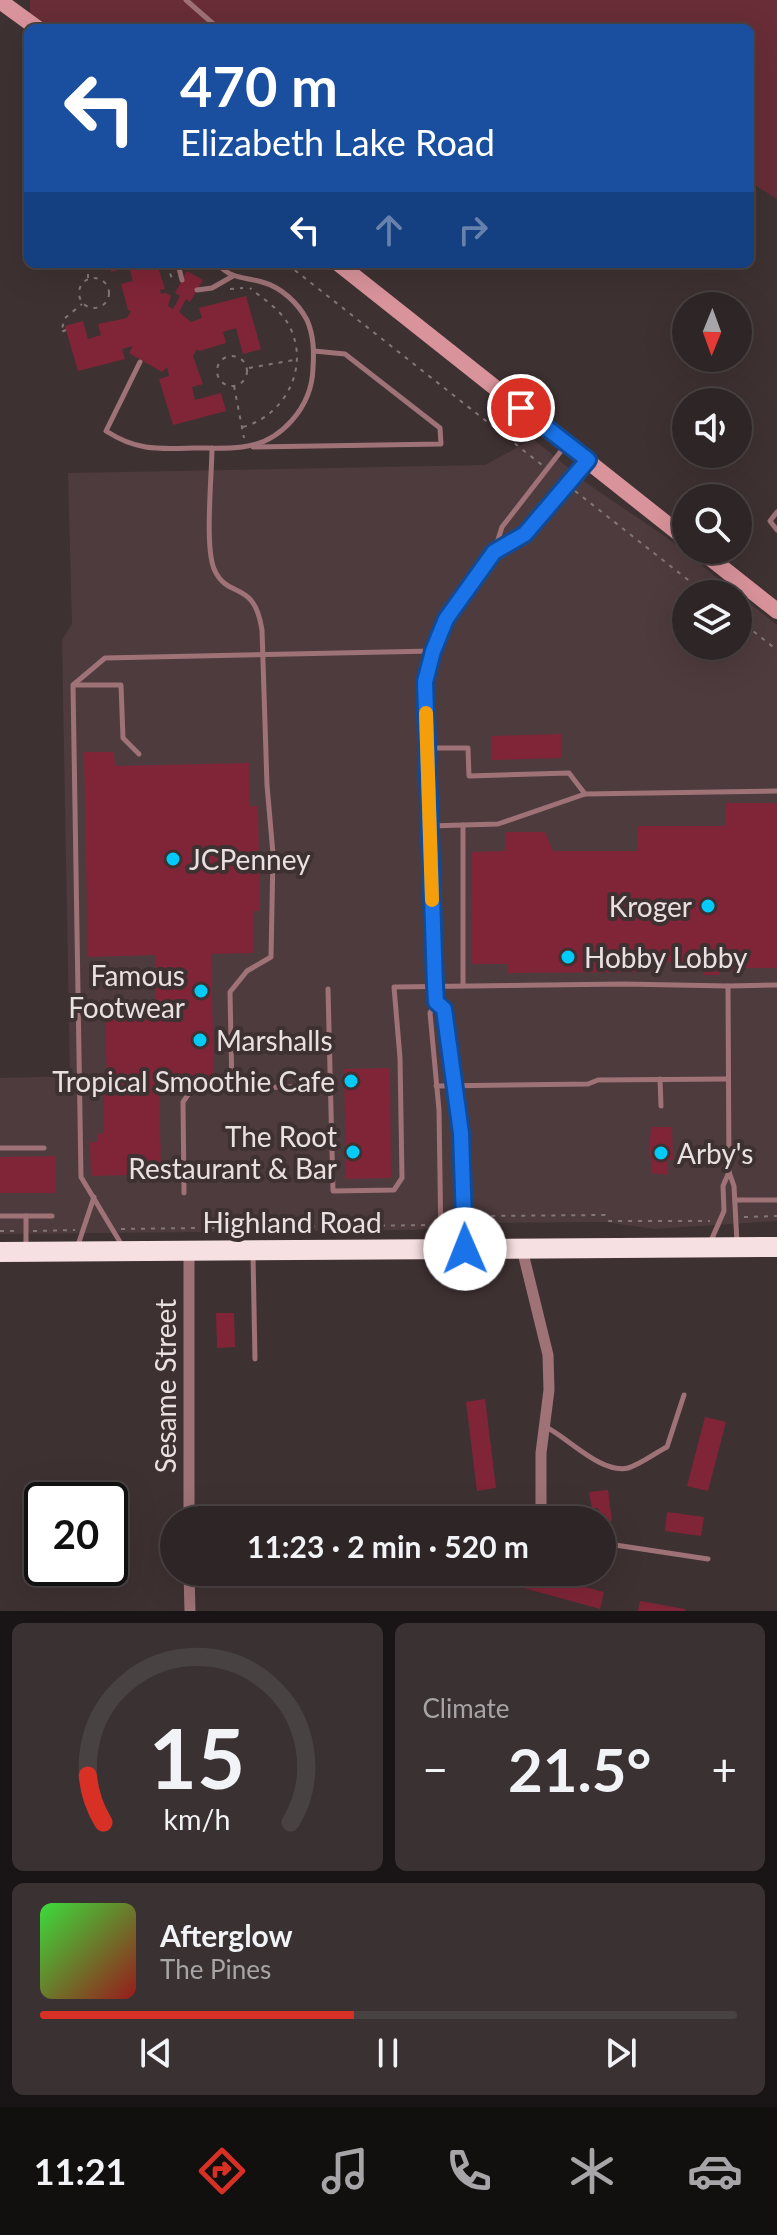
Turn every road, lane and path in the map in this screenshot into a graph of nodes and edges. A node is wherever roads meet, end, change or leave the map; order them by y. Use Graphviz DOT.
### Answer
graph roads {
  1 [pos="186,0"];
  2 [pos="0,1"];
  3 [pos="32,24"];
  4 [pos="213,24"];
  5 [pos="88,268"];
  6 [pos="168,268"];
  7 [pos="179,268"];
  8 [pos="223,268"];
  9 [pos="292,268"];
  10 [pos="344,268"];
  11 [pos="234,276"];
  12 [pos="88,279"];
  13 [pos="182,280"];
  14 [pos="177,287"];
  15 [pos="229,289"];
  16 [pos="197,290"];
  17 [pos="83,303"];
  18 [pos="66,330"];
  19 [pos="314,351"];
  20 [pos="296,360"];
  21 [pos="140,362"];
  22 [pos="247,368"];
  23 [pos="234,386"];
  24 [pos="243,427"];
  25 [pos="567,444"];
  26 [pos="244,447"];
  27 [pos="212,448"];
  28 [pos="588,460"];
  29 [pos="547,469"];
  30 [pos="567,485"];
  31 [pos="777,512"];
  32 [pos="672,528"];
  33 [pos="777,530"];
  34 [pos="494,552"];
  35 [pos="718,564"];
  36 [pos="688,580"];
  37 [pos="777,611"];
  38 [pos="752,630"];
  39 [pos="777,650"];
  40 [pos="433,651"];
  41 [pos="264,654"];
  42 [pos="73,685"];
  43 [pos="426,748"];
  44 [pos="139,754"];
  45 [pos="777,791"];
  46 [pos="585,794"];
  47 [pos="463,825"];
  48 [pos="429,826"];
  49 [pos="435,985"];
  50 [pos="463,985"];
  51 [pos="777,985"];
  52 [pos="728,986"];
  53 [pos="328,989"];
  54 [pos="436,1002"];
  55 [pos="660,1079"];
  56 [pos="728,1079"];
  57 [pos="330,1086"];
  58 [pos="436,1086"];
  59 [pos="454,1086"];
  60 [pos="232,1088"];
  61 [pos="661,1106"];
  62 [pos="0,1148"];
  63 [pos="44,1148"];
  64 [pos="696,1152"];
  65 [pos="729,1152"];
  66 [pos="729,1172"];
  67 [pos="184,1193"];
  68 [pos="95,1196"];
  69 [pos="735,1200"];
  70 [pos="777,1200"];
  71 [pos="0,1216"];
  72 [pos="26,1216"];
  73 [pos="52,1216"];
  74 [pos="777,1216"];
  75 [pos="742,1217"];
  76 [pos="712,1221"];
  77 [pos="465,1222"];
  78 [pos="441,1225"];
  79 [pos="133,1229"];
  80 [pos="72,1230"];
  81 [pos="0,1231"];
  82 [pos="26,1231"];
  83 [pos="777,1247"];
  84 [pos="708,1248"];
  85 [pos="737,1248"];
  86 [pos="441,1249"];
  87 [pos="465,1249"];
  88 [pos="522,1249"];
  89 [pos="253,1250"];
  90 [pos="126,1251"];
  91 [pos="189,1251"];
  92 [pos="0,1252"];
  93 [pos="26,1252"];
  94 [pos="76,1252"];
  95 [pos="255,1359"];
  96 [pos="684,1395"];
  97 [pos="543,1426"];
  98 [pos="189,1506"];
  99 [pos="542,1506"];
  100 [pos="616,1545"];
  101 [pos="708,1559"];
  102 [pos="189,1586"];
  103 [pos="190,1611"];
  1 -- 4 [label="lane"];
  2 -- 3 [label="street"];
  5 -- 12 [label="path"];
  6 -- 14 [label="path"];
  7 -- 13 [label="lane"];
  8 -- 11 [label="lane"];
  9 -- 29 [label="path"];
  10 -- 25 [label="street"];
  11 -- 16 [label="lane"];
  11 -- 19 [label="lane"];
  12 -- 17 [label="path"];
  12 -- 17 [label="path"];
  15 -- 20 [label="path"];
  17 -- 18 [label="path"];
  19 -- 26 [label="lane"];
  19 -- 26 [label="lane"];
  20 -- 22 [label="path"];
  20 -- 24 [label="path"];
  21 -- 27 [label="lane"];
  22 -- 23 [label="path"];
  22 -- 23 [label="path"];
  23 -- 24 [label="path"];
  24 -- 26 [label="path"];
  25 -- 28 [label="street"];
  25 -- 29 [label="lane"];
  26 -- 27 [label="lane"];
  27 -- 41 [label="lane"];
  28 -- 30 [label="lane"];
  28 -- 32 [label="street"];
  29 -- 34 [label="lane"];
  30 -- 34 [label="lane"];
  30 -- 36 [label="path"];
  31 -- 33 [label="lane"];
  34 -- 40 [label="lane"];
  35 -- 37 [label="street"];
  38 -- 39 [label="path"];
  40 -- 41 [label="lane"];
  40 -- 43 [label="lane"];
  41 -- 42 [label="lane"];
  41 -- 60 [label="lane"];
  42 -- 44 [label="lane"];
  42 -- 68 [label="lane"];
  43 -- 46 [label="lane"];
  43 -- 48 [label="lane"];
  45 -- 46 [label="lane"];
  46 -- 47 [label="lane"];
  47 -- 48 [label="lane"];
  47 -- 50 [label="lane"];
  48 -- 49 [label="lane"];
  49 -- 50 [label="lane"];
  49 -- 54 [label="lane"];
  49 -- 57 [label="lane"];
  50 -- 52 [label="lane"];
  51 -- 52 [label="lane"];
  52 -- 56 [label="lane"];
  53 -- 57 [label="lane"];
  54 -- 58 [label="lane"];
  54 -- 59 [label="lane"];
  55 -- 56 [label="lane"];
  55 -- 59 [label="lane"];
  55 -- 61 [label="lane"];
  56 -- 65 [label="lane"];
  57 -- 60 [label="lane"];
  58 -- 59 [label="lane"];
  58 -- 78 [label="lane"];
  59 -- 77 [label="lane"];
  60 -- 67 [label="lane"];
  62 -- 63 [label="lane"];
  64 -- 65 [label="lane"];
  65 -- 66 [label="lane"];
  66 -- 69 [label="lane"];
  66 -- 84 [label="lane"];
  68 -- 90 [label="lane"];
  68 -- 94 [label="lane"];
  69 -- 70 [label="lane"];
  69 -- 85 [label="lane"];
  71 -- 72 [label="lane"];
  72 -- 73 [label="lane"];
  72 -- 82 [label="lane"];
  74 -- 75 [label="path"];
  76 -- 77 [label="path"];
  77 -- 87 [label="lane"];
  78 -- 79 [label="path"];
  78 -- 86 [label="lane"];
  80 -- 82 [label="path"];
  81 -- 82 [label="path"];
  82 -- 93 [label="lane"];
  83 -- 85 [label="highway, Highland Road"];
  84 -- 85 [label="highway, Highland Road"];
  84 -- 88 [label="highway, Highland Road"];
  86 -- 87 [label="highway, Highland Road"];
  86 -- 89 [label="highway, Highland Road"];
  87 -- 88 [label="highway, Highland Road"];
  88 -- 97 [label="street"];
  89 -- 91 [label="highway, Highland Road"];
  89 -- 95 [label="lane"];
  90 -- 91 [label="highway, Highland Road"];
  90 -- 94 [label="highway, Highland Road"];
  91 -- 98 [label="street, Sesame Street"];
  92 -- 93 [label="highway, Highland Road"];
  93 -- 94 [label="highway, Highland Road"];
  96 -- 97 [label="lane"];
  97 -- 99 [label="street"];
  100 -- 101 [label="lane"];
  102 -- 103 [label="street"];
}
